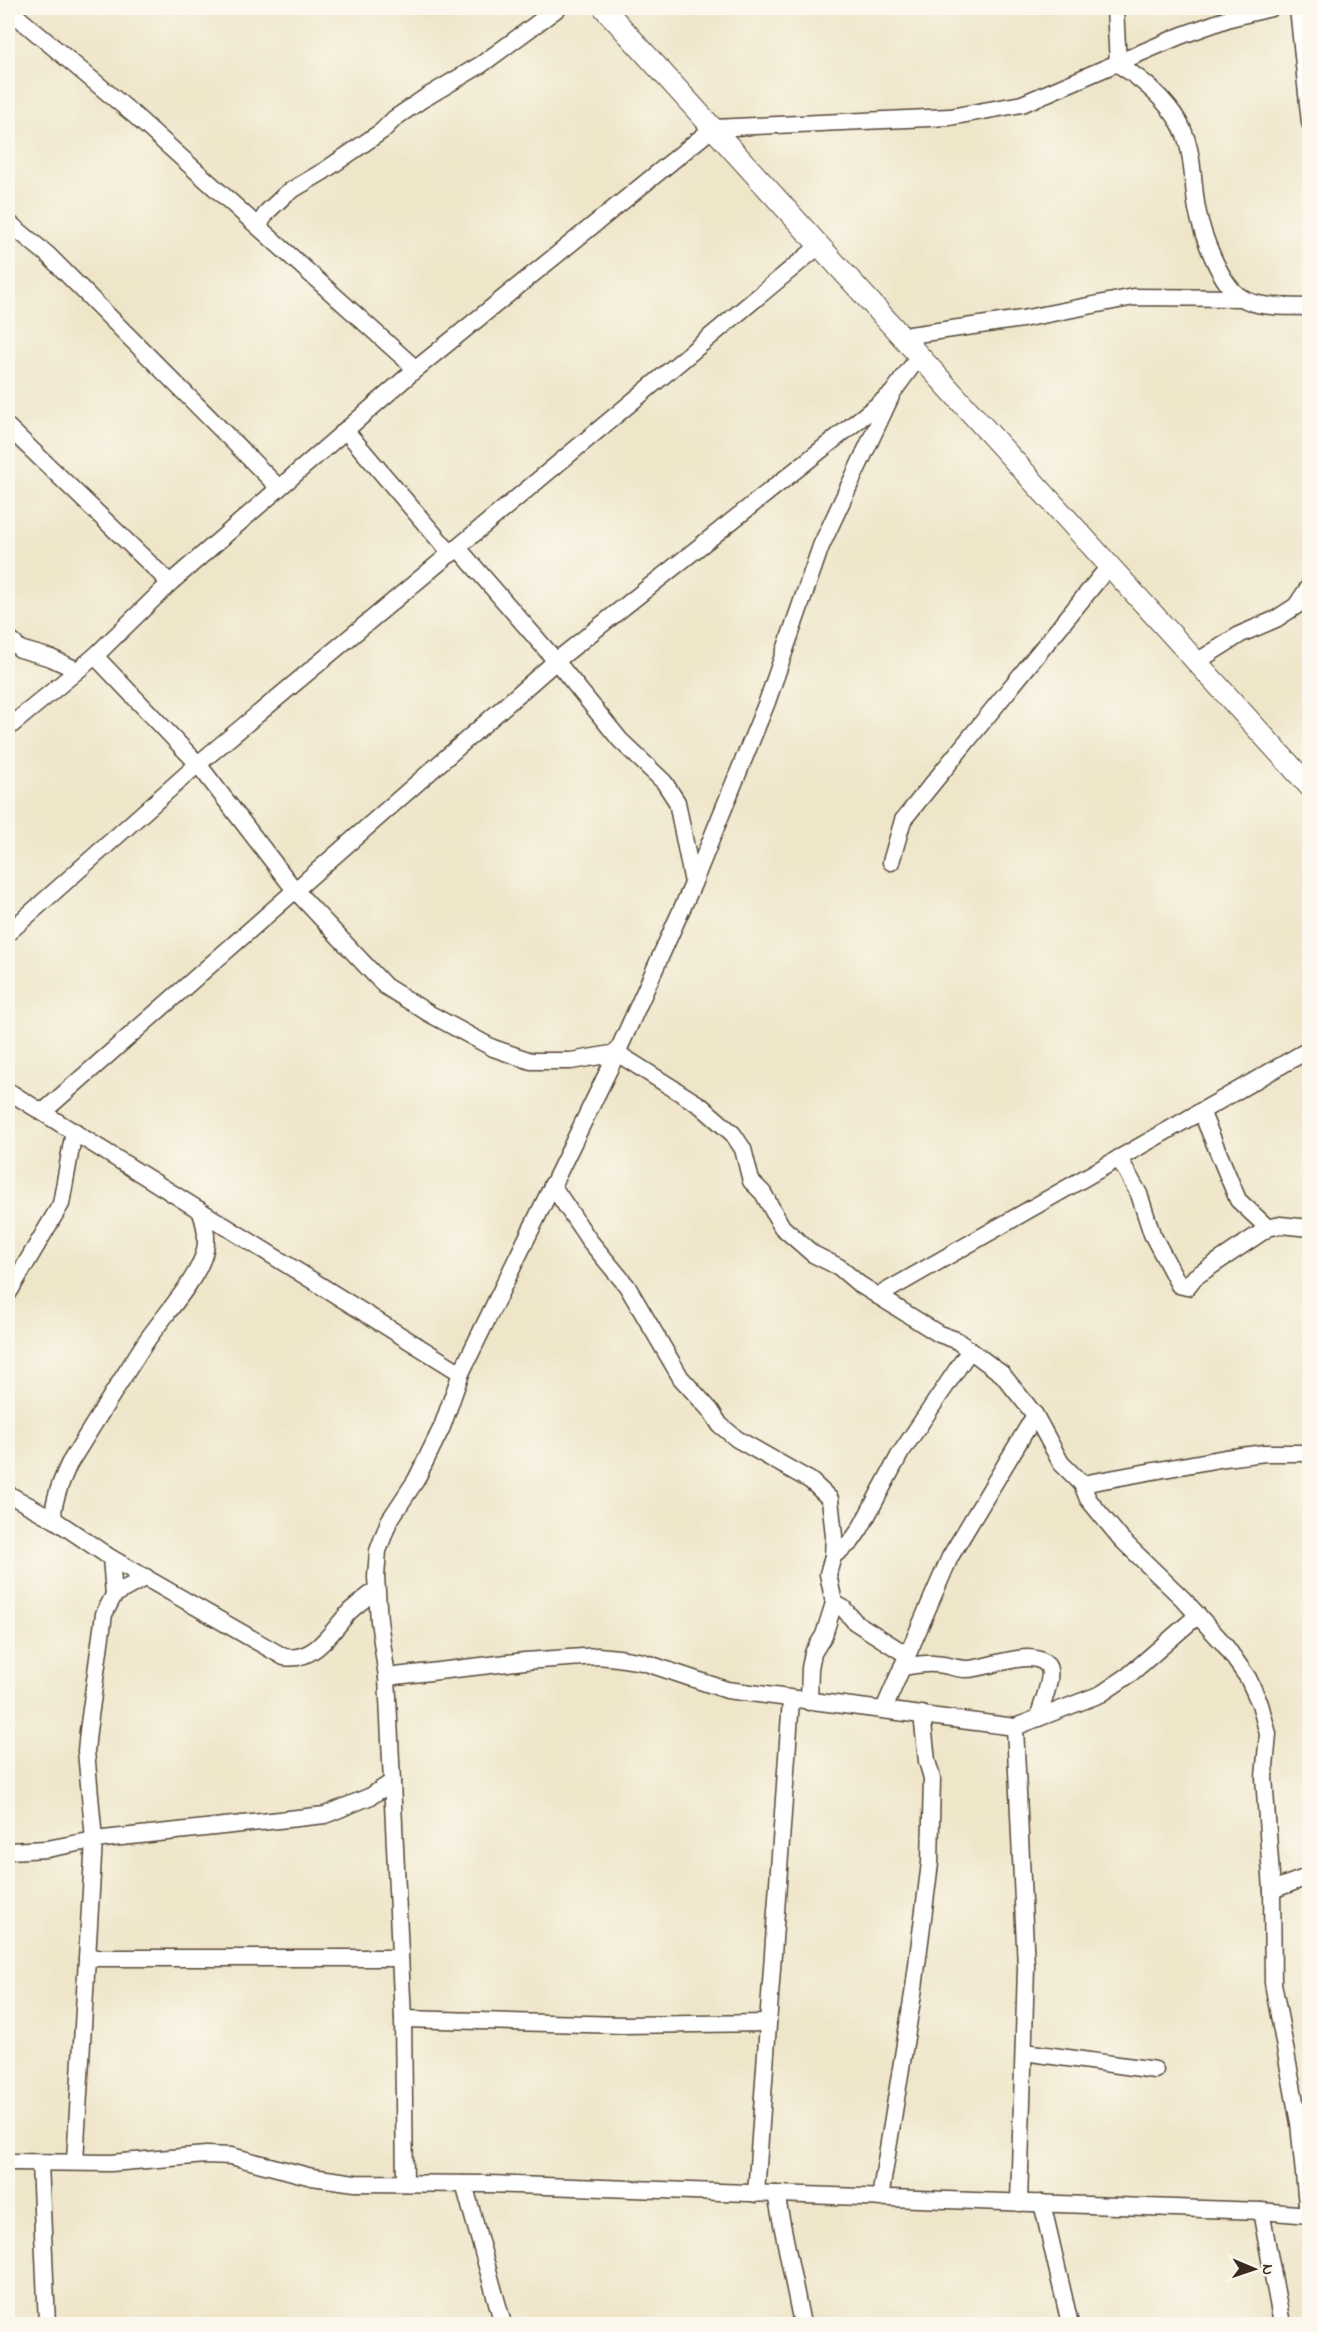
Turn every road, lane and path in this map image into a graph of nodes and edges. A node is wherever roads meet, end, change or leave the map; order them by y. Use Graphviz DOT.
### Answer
graph roads {
  1 [pos="558,8"];
  2 [pos="603,8"];
  3 [pos="1114,8"];
  4 [pos="1271,8"];
  5 [pos="1298,8"];
  6 [pos="8,9"];
  7 [pos="1118,64"];
  8 [pos="1310,123"];
  9 [pos="713,128"];
  10 [pos="8,222"];
  11 [pos="258,226"];
  12 [pos="820,245"];
  13 [pos="1242,298"];
  14 [pos="1310,307"];
  15 [pos="903,336"];
  16 [pos="920,355"];
  17 [pos="416,369"];
  18 [pos="893,392"];
  19 [pos="8,427"];
  20 [pos="345,430"];
  21 [pos="279,488"];
  22 [pos="454,551"];
  23 [pos="1110,565"];
  24 [pos="170,583"];
  25 [pos="1310,585"];
  26 [pos="8,638"];
  27 [pos="95,656"];
  28 [pos="556,660"];
  29 [pos="1198,661"];
  30 [pos="77,670"];
  31 [pos="8,728"];
  32 [pos="198,764"];
  33 [pos="1310,787"];
  34 [pos="891,862"];
  35 [pos="693,884"];
  36 [pos="294,889"];
  37 [pos="8,933"];
  38 [pos="1310,1049"];
  39 [pos="617,1053"];
  40 [pos="8,1091"];
  41 [pos="1201,1111"];
  42 [pos="43,1112"];
  43 [pos="74,1131"];
  44 [pos="1119,1158"];
  45 [pos="552,1185"];
  46 [pos="200,1210"];
  47 [pos="1268,1228"];
  48 [pos="1310,1228"];
  49 [pos="8,1294"];
  50 [pos="878,1296"];
  51 [pos="970,1350"];
  52 [pos="461,1373"];
  53 [pos="1035,1415"];
  54 [pos="1310,1453"];
  55 [pos="1082,1484"];
  56 [pos="8,1494"];
  57 [pos="55,1521"];
  58 [pos="833,1556"];
  59 [pos="111,1558"];
  60 [pos="146,1577"];
  61 [pos="376,1590"];
  62 [pos="114,1595"];
  63 [pos="834,1603"];
  64 [pos="1198,1615"];
  65 [pos="904,1661"];
  66 [pos="387,1677"];
  67 [pos="790,1700"];
  68 [pos="809,1702"];
  69 [pos="884,1709"];
  70 [pos="922,1714"];
  71 [pos="1038,1718"];
  72 [pos="1015,1727"];
  73 [pos="392,1782"];
  74 [pos="94,1840"];
  75 [pos="8,1851"];
  76 [pos="1310,1876"];
  77 [pos="1272,1890"];
  78 [pos="87,1958"];
  79 [pos="400,1958"];
  80 [pos="403,2019"];
  81 [pos="767,2023"];
  82 [pos="1024,2052"];
  83 [pos="1155,2070"];
  84 [pos="75,2161"];
  85 [pos="8,2162"];
  86 [pos="40,2163"];
  87 [pos="405,2183"];
  88 [pos="464,2184"];
  89 [pos="756,2193"];
  90 [pos="777,2194"];
  91 [pos="880,2198"];
  92 [pos="1019,2203"];
  93 [pos="1042,2204"];
  94 [pos="1261,2211"];
  95 [pos="1309,2215"];
  96 [pos="47,2325"];
  97 [pos="503,2325"];
  98 [pos="801,2325"];
  99 [pos="1070,2325"];
  100 [pos="1282,2325"];
  1 -- 11 [label="street"];
  2 -- 9 [label="street"];
  3 -- 7 [label="street"];
  4 -- 7 [label="street"];
  5 -- 8 [label="street"];
  6 -- 11 [label="street"];
  7 -- 9 [label="street"];
  7 -- 13 [label="street"];
  9 -- 12 [label="street"];
  9 -- 17 [label="street"];
  10 -- 21 [label="street"];
  11 -- 17 [label="street"];
  12 -- 15 [label="street"];
  12 -- 22 [label="street"];
  13 -- 14 [label="street"];
  13 -- 15 [label="street"];
  15 -- 16 [label="street"];
  16 -- 18 [label="street"];
  16 -- 23 [label="street"];
  17 -- 20 [label="street"];
  18 -- 28 [label="street"];
  18 -- 35 [label="street"];
  19 -- 24 [label="street"];
  20 -- 21 [label="street"];
  20 -- 22 [label="street"];
  21 -- 24 [label="street"];
  22 -- 28 [label="street"];
  22 -- 32 [label="street"];
  23 -- 29 [label="street"];
  23 -- 34 [label="street"];
  24 -- 27 [label="street"];
  25 -- 29 [label="street"];
  26 -- 30 [label="street"];
  27 -- 30 [label="street"];
  27 -- 32 [label="street"];
  28 -- 35 [label="street"];
  28 -- 36 [label="street"];
  29 -- 33 [label="street"];
  30 -- 31 [label="street"];
  32 -- 36 [label="street"];
  32 -- 37 [label="street"];
  35 -- 39 [label="street"];
  36 -- 39 [label="street"];
  36 -- 42 [label="street"];
  38 -- 41 [label="street"];
  39 -- 45 [label="street"];
  39 -- 50 [label="street"];
  40 -- 42 [label="street"];
  41 -- 44 [label="street"];
  41 -- 47 [label="street"];
  42 -- 43 [label="street"];
  43 -- 46 [label="street"];
  43 -- 49 [label="street"];
  44 -- 47 [label="street"];
  44 -- 50 [label="street"];
  45 -- 52 [label="street"];
  45 -- 58 [label="street"];
  46 -- 52 [label="street"];
  46 -- 57 [label="street"];
  47 -- 48 [label="street"];
  50 -- 51 [label="street"];
  51 -- 53 [label="street"];
  51 -- 58 [label="street"];
  52 -- 61 [label="street"];
  53 -- 55 [label="street"];
  53 -- 65 [label="street"];
  54 -- 55 [label="street"];
  55 -- 64 [label="street"];
  56 -- 57 [label="street"];
  57 -- 59 [label="street"];
  58 -- 63 [label="street"];
  59 -- 60 [label="street"];
  59 -- 62 [label="street"];
  60 -- 61 [label="street"];
  60 -- 62 [label="street"];
  61 -- 66 [label="street"];
  62 -- 74 [label="street"];
  63 -- 65 [label="street"];
  63 -- 68 [label="street"];
  64 -- 71 [label="street"];
  64 -- 77 [label="street"];
  65 -- 69 [label="street"];
  65 -- 71 [label="street"];
  66 -- 67 [label="street"];
  66 -- 73 [label="street"];
  67 -- 68 [label="street"];
  67 -- 81 [label="street"];
  68 -- 69 [label="street"];
  69 -- 70 [label="street"];
  70 -- 72 [label="street"];
  70 -- 91 [label="street"];
  71 -- 72 [label="street"];
  72 -- 82 [label="street"];
  73 -- 74 [label="street"];
  73 -- 79 [label="street"];
  74 -- 75 [label="street"];
  74 -- 78 [label="street"];
  76 -- 77 [label="street"];
  77 -- 95 [label="street"];
  78 -- 79 [label="street"];
  78 -- 84 [label="street"];
  79 -- 80 [label="street"];
  80 -- 81 [label="street"];
  80 -- 87 [label="street"];
  81 -- 89 [label="street"];
  82 -- 83 [label="street"];
  82 -- 92 [label="street"];
  84 -- 86 [label="street"];
  84 -- 87 [label="street"];
  85 -- 86 [label="street"];
  86 -- 96 [label="street"];
  87 -- 88 [label="street"];
  88 -- 89 [label="street"];
  88 -- 97 [label="street"];
  89 -- 90 [label="street"];
  90 -- 91 [label="street"];
  90 -- 98 [label="street"];
  91 -- 92 [label="street"];
  92 -- 93 [label="street"];
  93 -- 94 [label="street"];
  93 -- 99 [label="street"];
  94 -- 95 [label="street"];
  94 -- 100 [label="street"];
}
